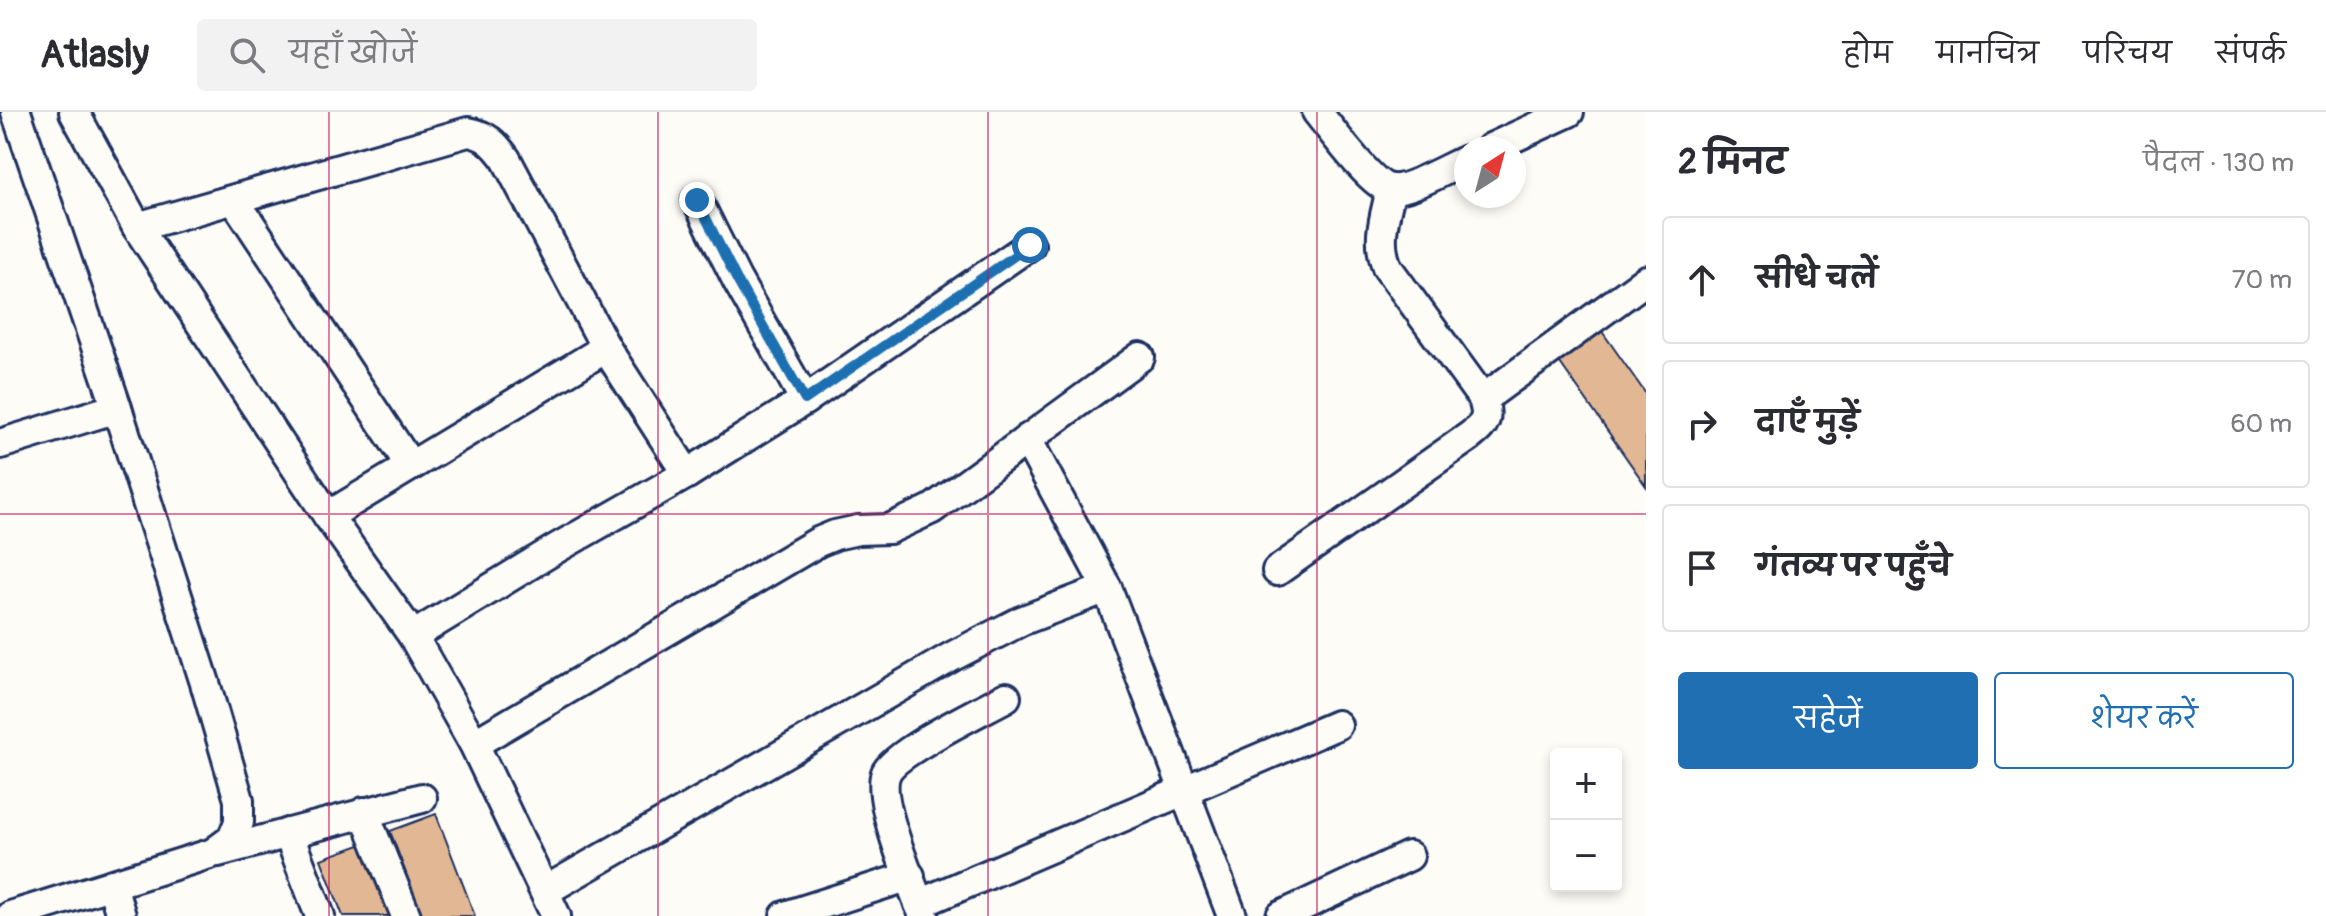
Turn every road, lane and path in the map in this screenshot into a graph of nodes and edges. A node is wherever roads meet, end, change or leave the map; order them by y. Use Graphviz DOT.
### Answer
graph roads {
  1 [pos="16,112"];
  2 [pos="74,112"];
  3 [pos="1317,112"];
  4 [pos="1569,112"];
  5 [pos="1517,136"];
  6 [pos="1454,165"];
  7 [pos="1391,189"];
  8 [pos="697,200"];
  9 [pos="235,201"];
  10 [pos="137,227"];
  11 [pos="1030,245"];
  12 [pos="1646,280"];
  13 [pos="606,348"];
  14 [pos="1140,357"];
  15 [pos="1483,399"];
  16 [pos="805,400"];
  17 [pos="117,408"];
  18 [pos="1027,439"];
  19 [pos="0,444"];
  20 [pos="410,465"];
  21 [pos="687,474"];
  22 [pos="328,516"];
  23 [pos="1277,571"];
  24 [pos="1107,588"];
  25 [pos="413,636"];
  26 [pos="1006,697"];
  27 [pos="1337,725"];
  28 [pos="474,744"];
  29 [pos="1183,791"];
  30 [pos="422,798"];
  31 [pos="364,812"];
  32 [pos="288,833"];
  33 [pos="213,853"];
  34 [pos="1409,856"];
  35 [pos="910,876"];
  36 [pos="112,884"];
  37 [pos="551,903"];
  38 [pos="921,910"];
  39 [pos="10,916"];
  40 [pos="121,916"];
  41 [pos="320,916"];
  42 [pos="406,916"];
  43 [pos="785,916"];
  44 [pos="1232,916"];
  45 [pos="1281,916"];
  1 -- 17 [label="street"];
  2 -- 10 [label="street"];
  3 -- 7 [label="street"];
  4 -- 5 [label="street"];
  6 -- 7 [label="street"];
  7 -- 15 [label="street"];
  8 -- 16 [label="street"];
  9 -- 10 [label="street"];
  9 -- 13 [label="street"];
  9 -- 20 [label="street"];
  10 -- 22 [label="street"];
  11 -- 16 [label="street"];
  12 -- 15 [label="street"];
  13 -- 20 [label="street"];
  13 -- 21 [label="street"];
  14 -- 18 [label="street"];
  15 -- 23 [label="street"];
  16 -- 21 [label="street"];
  17 -- 19 [label="street"];
  17 -- 33 [label="street"];
  18 -- 24 [label="street"];
  18 -- 28 [label="street"];
  20 -- 22 [label="street"];
  21 -- 25 [label="street"];
  22 -- 25 [label="street"];
  24 -- 29 [label="street"];
  24 -- 37 [label="street"];
  25 -- 28 [label="street"];
  26 -- 35 [label="street"];
  27 -- 29 [label="street"];
  28 -- 37 [label="street"];
  29 -- 38 [label="street"];
  29 -- 44 [label="street"];
  30 -- 31 [label="street"];
  31 -- 32 [label="street"];
  31 -- 42 [label="street"];
  32 -- 33 [label="street"];
  32 -- 41 [label="street"];
  33 -- 36 [label="street"];
  34 -- 45 [label="street"];
  35 -- 38 [label="street"];
  35 -- 43 [label="street"];
  36 -- 39 [label="street"];
  36 -- 40 [label="street"];
}
